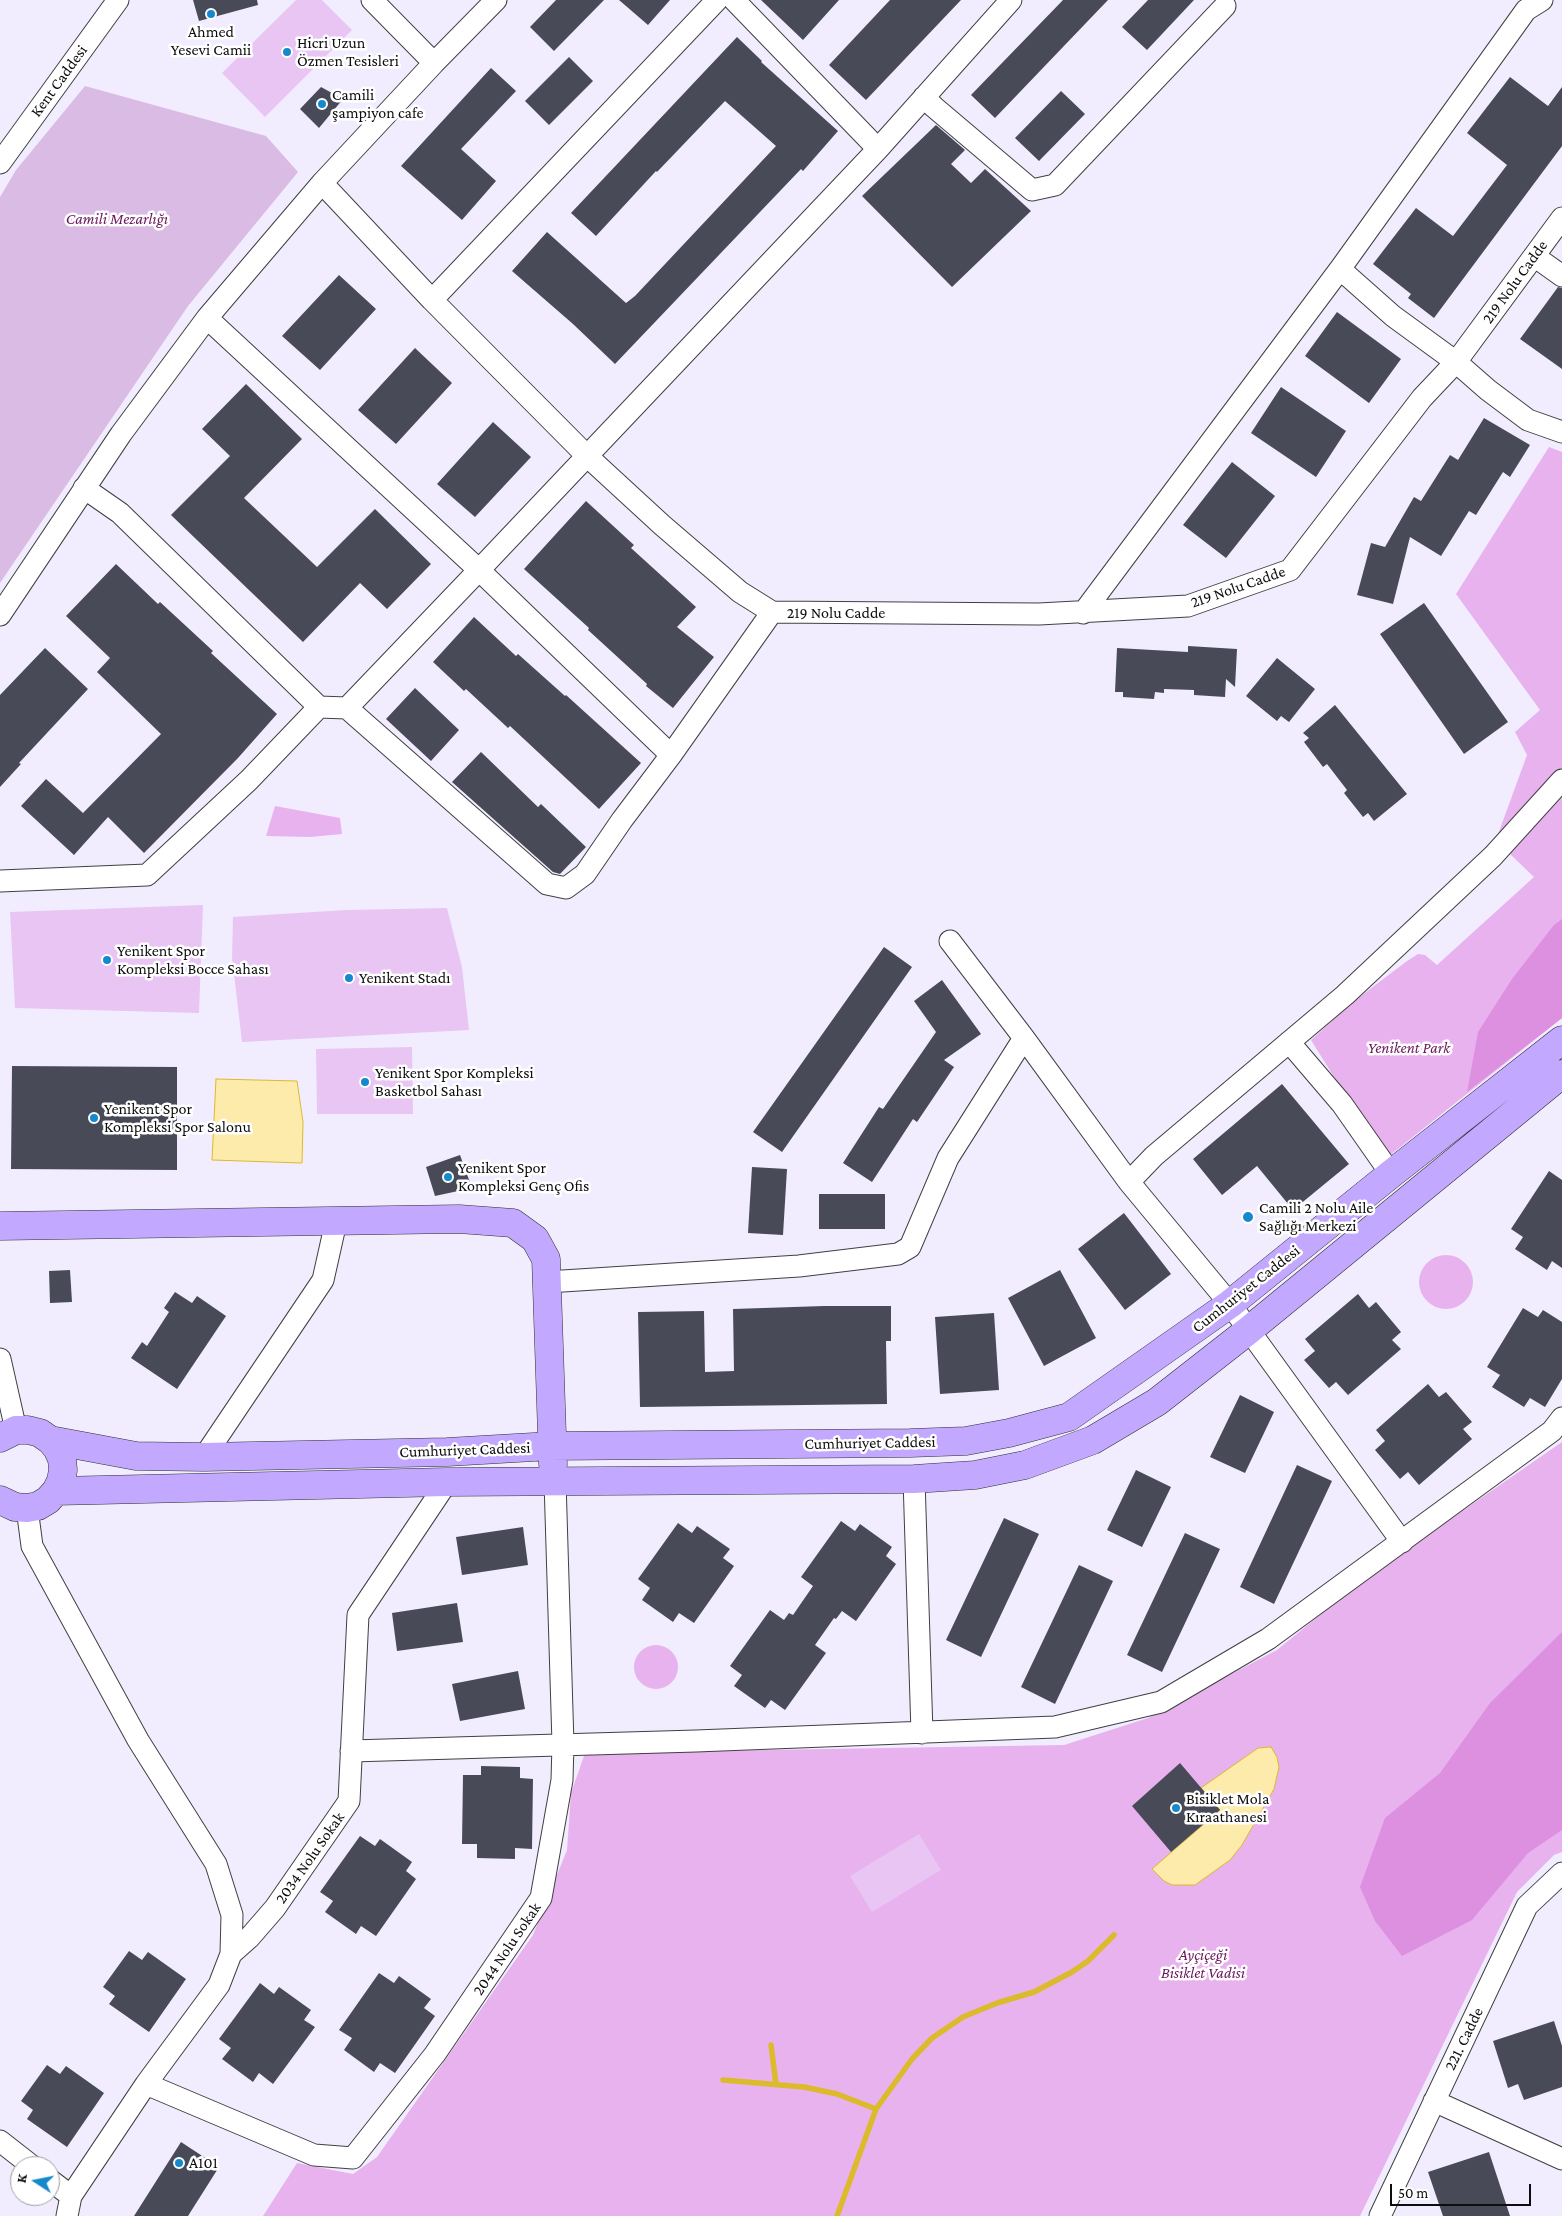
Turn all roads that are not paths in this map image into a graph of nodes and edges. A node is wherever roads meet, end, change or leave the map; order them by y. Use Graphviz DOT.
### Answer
graph roads {
  1 [pos="118,0"];
  2 [pos="372,0"];
  3 [pos="496,0"];
  4 [pos="717,0"];
  5 [pos="734,0"];
  6 [pos="1011,0"];
  7 [pos="1542,0"];
  8 [pos="1225,2"];
  9 [pos="434,63"];
  10 [pos="924,96"];
  11 [pos="878,149"];
  12 [pos="0,163"];
  13 [pos="322,183"];
  14 [pos="1562,218"];
  15 [pos="1534,256"];
  16 [pos="1340,269"];
  17 [pos="1562,276"];
  18 [pos="432,300"];
  19 [pos="207,318"];
  20 [pos="1456,362"];
  21 [pos="1562,432"];
  22 [pos="587,456"];
  23 [pos="84,488"];
  24 [pos="479,570"];
  25 [pos="772,612"];
  26 [pos="1083,613"];
  27 [pos="0,615"];
  28 [pos="319,707"];
  29 [pos="347,708"];
  30 [pos="671,755"];
  31 [pos="1562,780"];
  32 [pos="0,881"];
  33 [pos="950,941"];
  34 [pos="1024,1038"];
  35 [pos="1562,1040"];
  36 [pos="1289,1042"];
  37 [pos="1562,1074"];
  38 [pos="1391,1174"];
  39 [pos="1129,1182"];
  40 [pos="336,1222"];
  41 [pos="0,1226"];
  42 [pos="546,1282"];
  43 [pos="1230,1304"];
  44 [pos="1249,1330"];
  45 [pos="0,1359"];
  46 [pos="1562,1418"];
  47 [pos="8,1434"];
  48 [pos="50,1440"];
  49 [pos="551,1446"];
  50 [pos="204,1457"];
  51 [pos="914,1478"];
  52 [pos="555,1481"];
  53 [pos="447,1482"];
  54 [pos="56,1491"];
  55 [pos="0,1500"];
  56 [pos="27,1508"];
  57 [pos="1402,1542"];
  58 [pos="922,1733"];
  59 [pos="564,1744"];
  60 [pos="351,1751"];
  61 [pos="1562,1873"];
  62 [pos="232,1954"];
  63 [pos="146,2084"];
  64 [pos="1434,2101"];
  65 [pos="0,2141"];
  66 [pos="19,2156"];
  67 [pos="1562,2159"];
  68 [pos="60,2194"];
  69 [pos="69,2206"];
  70 [pos="1380,2216"];
  1 -- 12 [label="street, Kent Caddesi"];
  2 -- 9 [label="street"];
  3 -- 9 [label="street"];
  4 -- 18 [label="street"];
  5 -- 11 [label="street"];
  6 -- 10 [label="street"];
  7 -- 16 [label="street"];
  8 -- 10 [label="street"];
  9 -- 13 [label="street"];
  10 -- 11 [label="street"];
  11 -- 22 [label="street"];
  13 -- 18 [label="street"];
  13 -- 19 [label="street"];
  14 -- 15 [label="street, 219 Nolu Cadde"];
  15 -- 17 [label="street"];
  15 -- 20 [label="street, 219 Nolu Cadde"];
  16 -- 20 [label="street"];
  16 -- 26 [label="street"];
  18 -- 22 [label="street"];
  19 -- 23 [label="street"];
  19 -- 24 [label="street"];
  20 -- 21 [label="street"];
  20 -- 26 [label="street, 219 Nolu Cadde"];
  22 -- 24 [label="street"];
  22 -- 25 [label="street"];
  23 -- 27 [label="street"];
  23 -- 28 [label="street"];
  24 -- 29 [label="street"];
  24 -- 30 [label="street"];
  25 -- 26 [label="street, 219 Nolu Cadde"];
  25 -- 30 [label="street"];
  28 -- 29 [label="street"];
  28 -- 32 [label="street"];
  29 -- 30 [label="street"];
  31 -- 36 [label="street"];
  33 -- 34 [label="street"];
  34 -- 39 [label="street"];
  34 -- 42 [label="street"];
  35 -- 38 [label="street, Cumhuriyet Caddesi"];
  36 -- 38 [label="street"];
  36 -- 39 [label="street"];
  37 -- 44 [label="street, Cumhuriyet Caddesi"];
  38 -- 43 [label="street, Cumhuriyet Caddesi"];
  39 -- 43 [label="street"];
  40 -- 41 [label="street"];
  40 -- 42 [label="street"];
  40 -- 50 [label="street"];
  42 -- 49 [label="street"];
  43 -- 44 [label="street"];
  43 -- 49 [label="street, Cumhuriyet Caddesi"];
  44 -- 51 [label="street, Cumhuriyet Caddesi"];
  44 -- 57 [label="street"];
  45 -- 47 [label="street"];
  46 -- 57 [label="street"];
  47 -- 48 [label="street, Cumhuriyet Caddesi"];
  48 -- 50 [label="street, Cumhuriyet Caddesi"];
  48 -- 54 [label="street"];
  49 -- 50 [label="street, Cumhuriyet Caddesi"];
  49 -- 52 [label="street"];
  51 -- 52 [label="street, Cumhuriyet Caddesi"];
  51 -- 58 [label="street"];
  52 -- 53 [label="street, Cumhuriyet Caddesi"];
  52 -- 59 [label="street, 2044 Nolu Sokak"];
  53 -- 54 [label="street, Cumhuriyet Caddesi"];
  53 -- 60 [label="street, 2034 Nolu Sokak"];
  54 -- 56 [label="street"];
  55 -- 56 [label="street"];
  56 -- 62 [label="street"];
  57 -- 58 [label="street"];
  58 -- 59 [label="street"];
  59 -- 60 [label="street"];
  59 -- 63 [label="street, 2044 Nolu Sokak"];
  60 -- 62 [label="street, 2034 Nolu Sokak"];
  61 -- 64 [label="street, 221. Cadde"];
  62 -- 63 [label="street, 2034 Nolu Sokak"];
  63 -- 69 [label="street, 2034 Nolu Sokak"];
  64 -- 67 [label="street"];
  64 -- 70 [label="street, 221. Cadde"];
  65 -- 66 [label="street"];
  68 -- 69 [label="street"];
}
